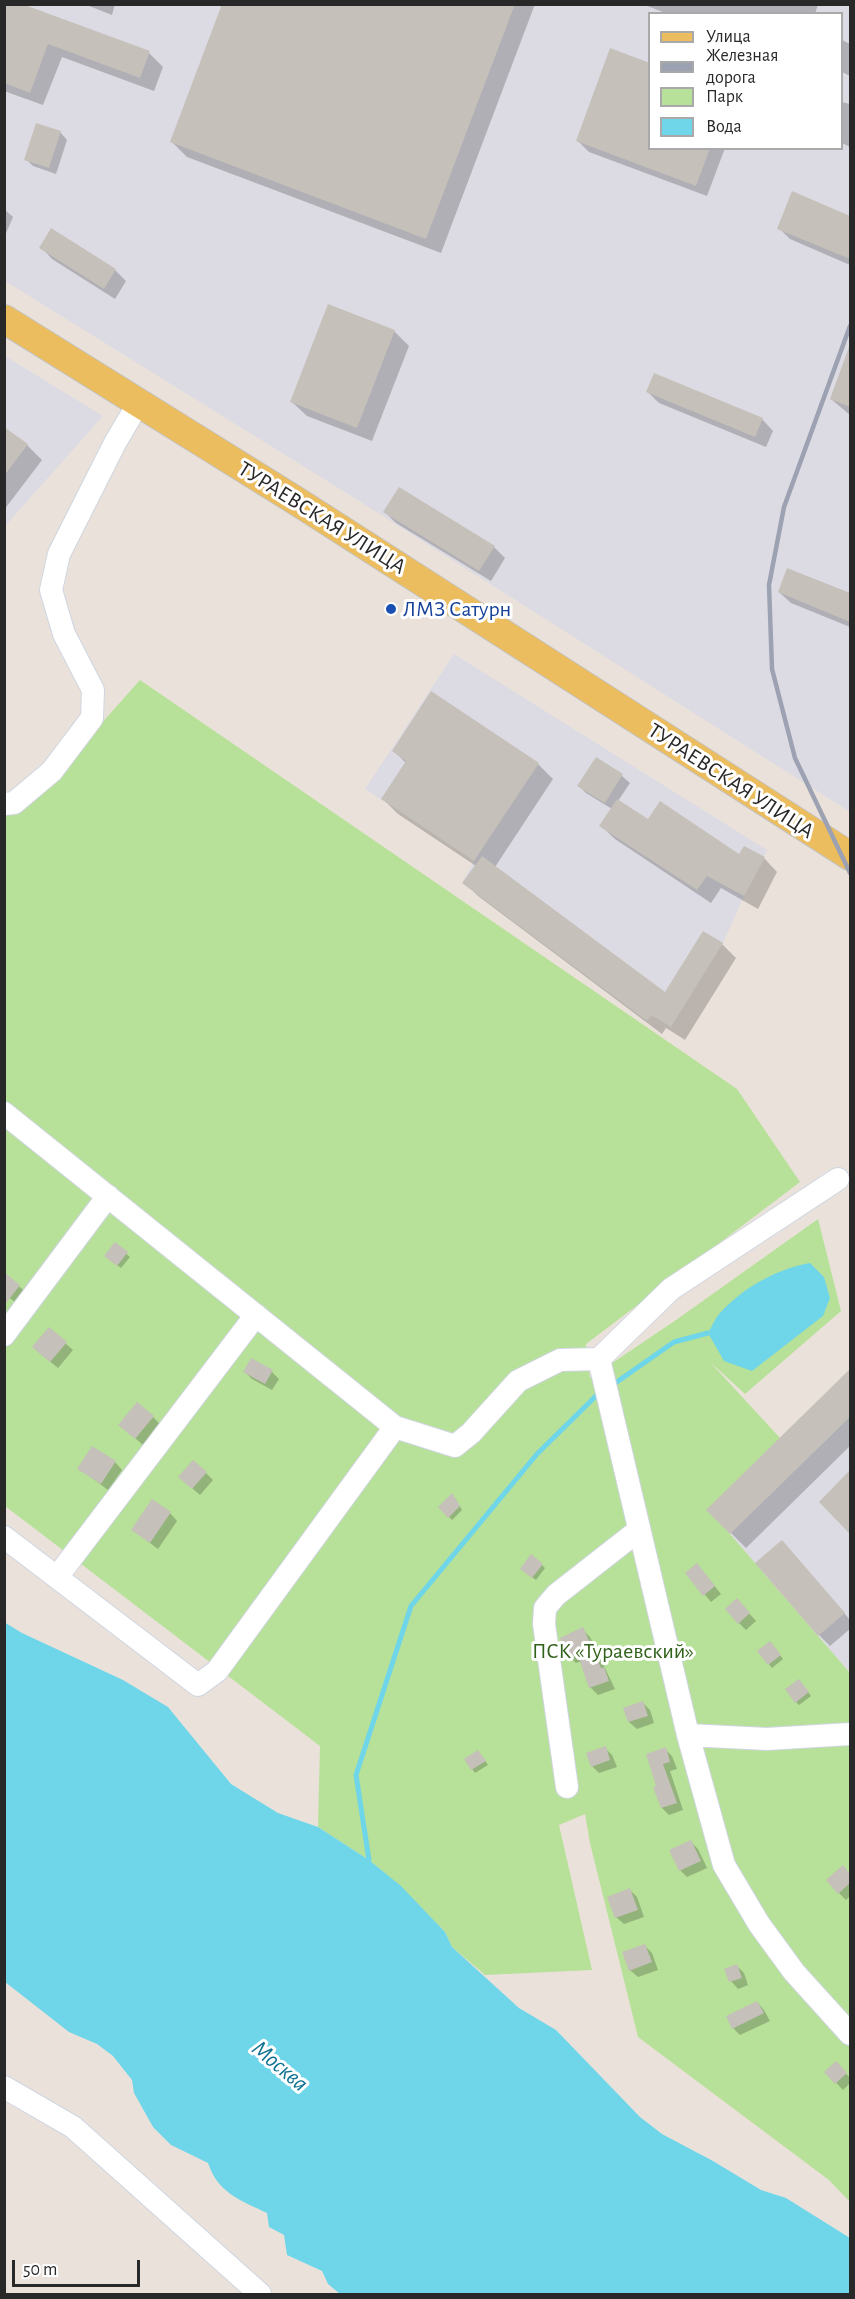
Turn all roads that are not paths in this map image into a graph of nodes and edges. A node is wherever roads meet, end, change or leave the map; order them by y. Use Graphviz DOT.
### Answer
graph roads {
  1 [pos="4,319"];
  2 [pos="139,402"];
  3 [pos="4,804"];
  4 [pos="850,856"];
  5 [pos="4,1113"];
  6 [pos="838,1179"];
  7 [pos="108,1196"];
  8 [pos="256,1315"];
  9 [pos="4,1335"];
  10 [pos="599,1359"];
  11 [pos="395,1427"];
  12 [pos="639,1530"];
  13 [pos="4,1536"];
  14 [pos="57,1577"];
  15 [pos="850,1734"];
  16 [pos="688,1735"];
  17 [pos="567,1787"];
  18 [pos="850,2034"];
  19 [pos="4,2087"];
  20 [pos="260,2295"];
  1 -- 2 [label="main road, ТУРАЕВСКАЯ УЛИЦА"];
  2 -- 3 [label="street"];
  2 -- 4 [label="main road, ТУРАЕВСКАЯ УЛИЦА"];
  5 -- 7 [label="street"];
  6 -- 10 [label="street"];
  7 -- 8 [label="street"];
  7 -- 9 [label="street"];
  8 -- 11 [label="street"];
  8 -- 14 [label="street"];
  10 -- 11 [label="street"];
  10 -- 12 [label="street"];
  11 -- 14 [label="street"];
  12 -- 16 [label="street"];
  12 -- 17 [label="street"];
  13 -- 14 [label="street"];
  15 -- 16 [label="street"];
  16 -- 18 [label="street"];
  19 -- 20 [label="street"];
}
